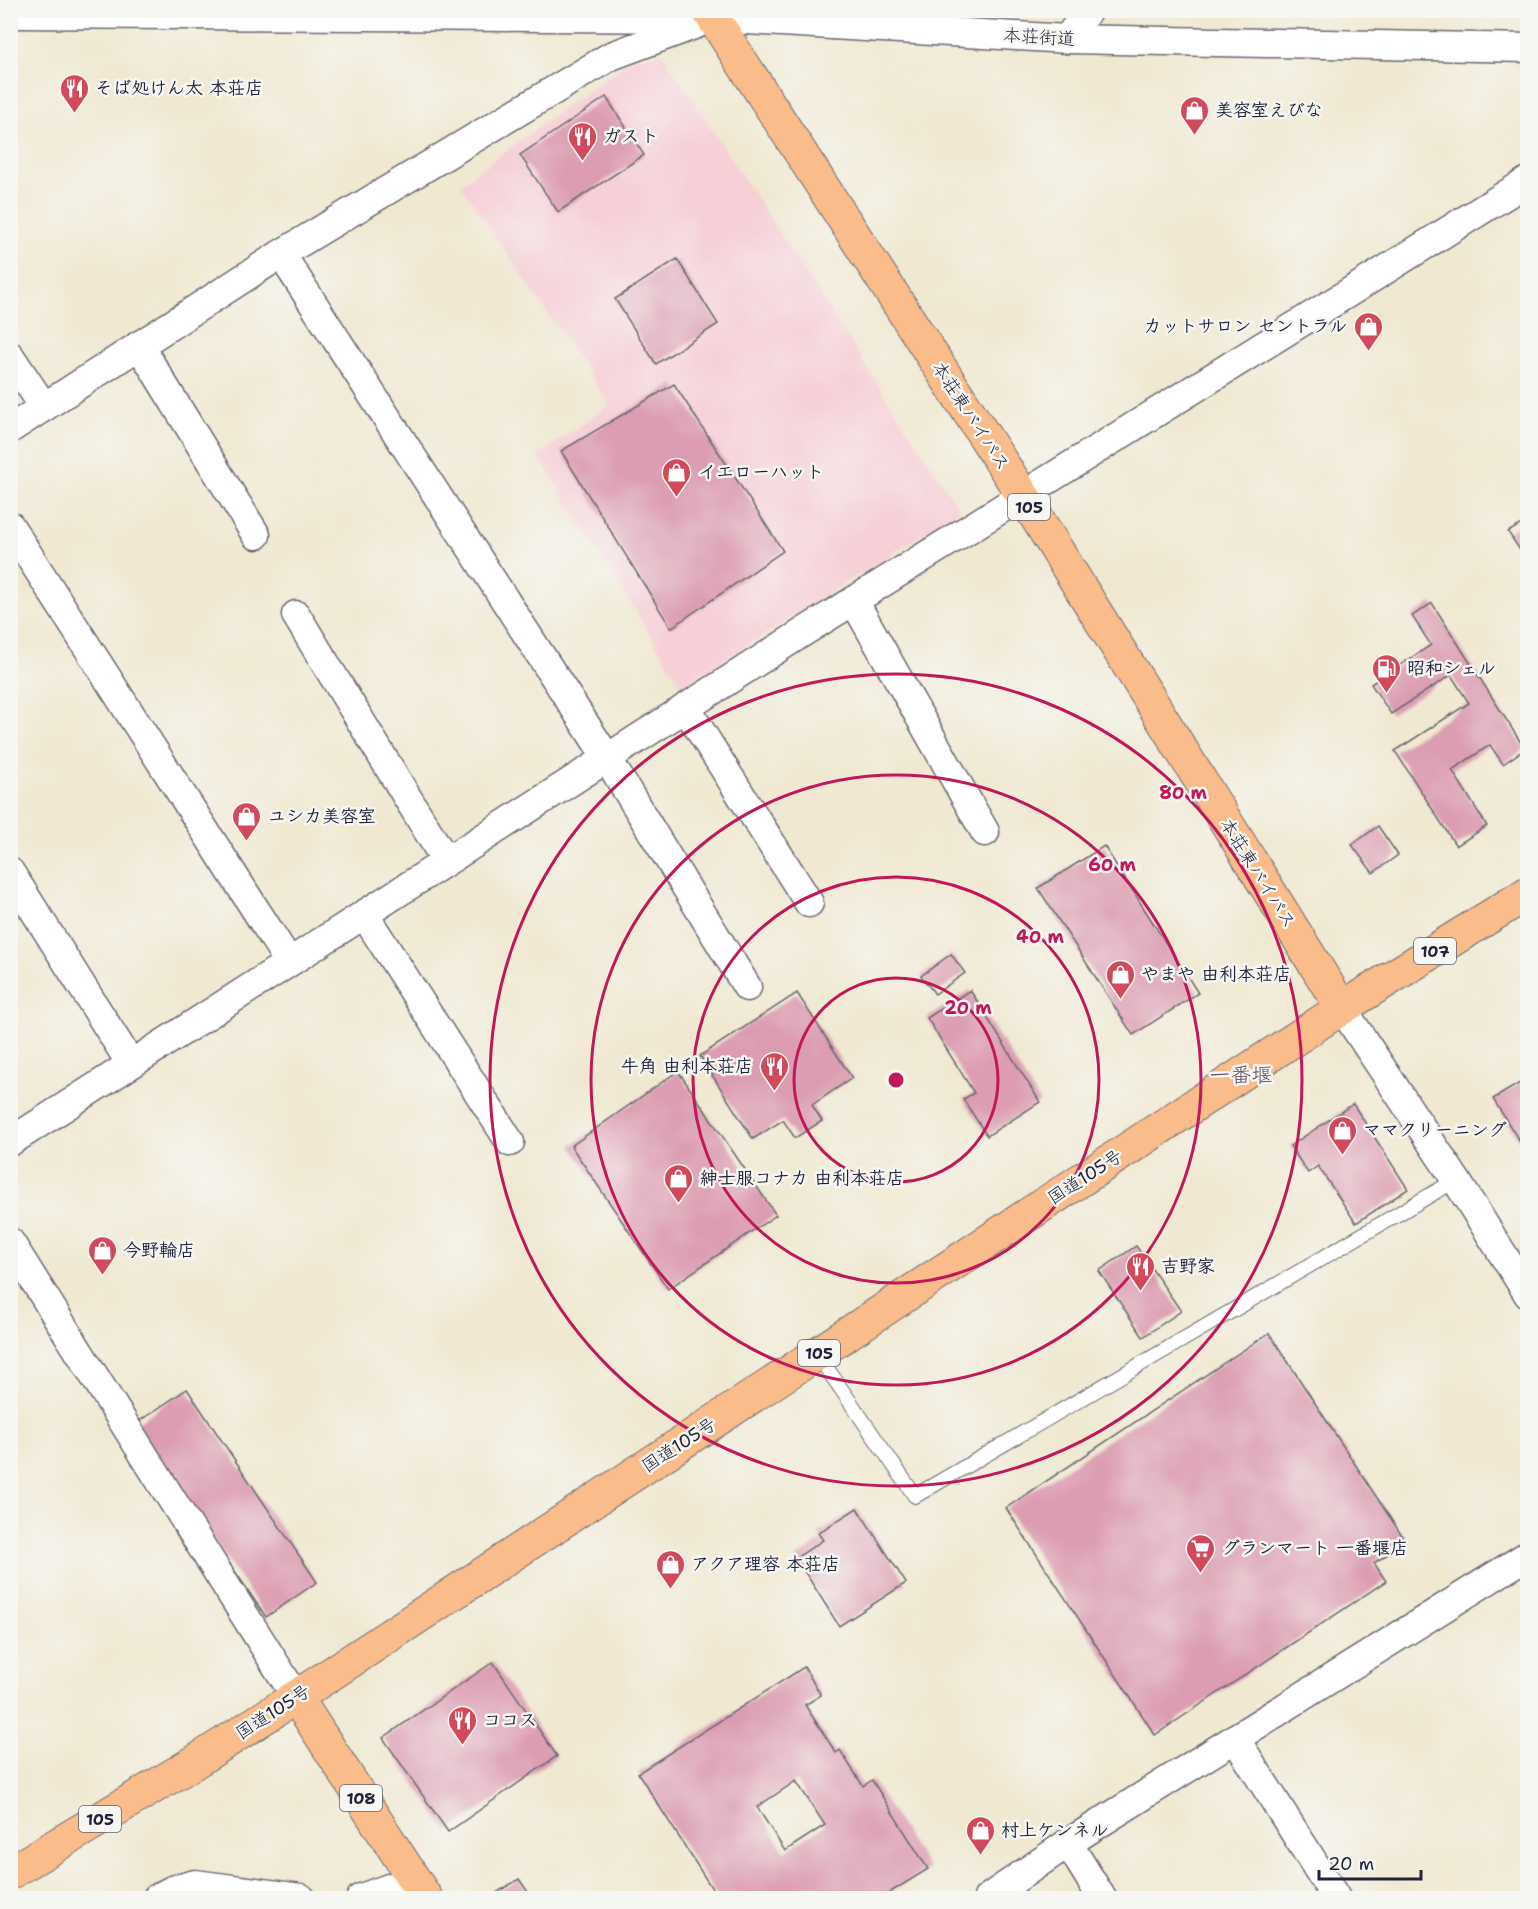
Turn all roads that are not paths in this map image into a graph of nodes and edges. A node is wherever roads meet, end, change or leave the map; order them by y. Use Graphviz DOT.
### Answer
graph roads {
  1 [pos="1088,10"];
  2 [pos="10,14"];
  3 [pos="711,14"];
  4 [pos="1067,39"];
  5 [pos="1527,48"];
  6 [pos="1527,181"];
  7 [pos="281,254"];
  8 [pos="139,345"];
  9 [pos="10,356"];
  10 [pos="44,407"];
  11 [pos="10,429"];
  12 [pos="1022,494"];
  13 [pos="10,526"];
  14 [pos="256,535"];
  15 [pos="854,601"];
  16 [pos="296,615"];
  17 [pos="686,708"];
  18 [pos="607,758"];
  19 [pos="985,832"];
  20 [pos="446,861"];
  21 [pos="10,872"];
  22 [pos="1527,893"];
  23 [pos="808,903"];
  24 [pos="364,914"];
  25 [pos="289,962"];
  26 [pos="747,987"];
  27 [pos="1342,1008"];
  28 [pos="131,1064"];
  29 [pos="10,1142"];
  30 [pos="510,1142"];
  31 [pos="1456,1180"];
  32 [pos="10,1242"];
  33 [pos="1527,1294"];
  34 [pos="817,1354"];
  35 [pos="1527,1555"];
  36 [pos="296,1697"];
  37 [pos="1235,1738"];
  38 [pos="1068,1843"];
  39 [pos="10,1873"];
  40 [pos="420,1889"];
  41 [pos="157,1899"];
  42 [pos="301,1899"];
  43 [pos="361,1899"];
  44 [pos="988,1899"];
  45 [pos="1102,1899"];
  46 [pos="1336,1899"];
  1 -- 4 [label="street"];
  2 -- 3 [label="street, 本荘街道"];
  3 -- 4 [label="street, 本荘街道"];
  3 -- 7 [label="street"];
  3 -- 12 [label="highway, 本荘東バイパス / 105"];
  4 -- 5 [label="street, 本荘街道"];
  6 -- 12 [label="street"];
  7 -- 8 [label="street"];
  7 -- 18 [label="street"];
  8 -- 10 [label="street"];
  8 -- 14 [label="street"];
  9 -- 10 [label="street"];
  10 -- 11 [label="street"];
  12 -- 15 [label="street"];
  12 -- 27 [label="highway, 本荘東バイパス / 105"];
  13 -- 25 [label="street"];
  15 -- 17 [label="street"];
  15 -- 19 [label="street"];
  16 -- 20 [label="street"];
  17 -- 18 [label="street"];
  17 -- 23 [label="street"];
  18 -- 20 [label="street"];
  18 -- 26 [label="street"];
  20 -- 24 [label="street"];
  21 -- 28 [label="street"];
  22 -- 27 [label="highway, 107"];
  24 -- 25 [label="street"];
  24 -- 30 [label="street"];
  25 -- 28 [label="street"];
  27 -- 31 [label="street"];
  27 -- 34 [label="highway, 国道105号 / 105"];
  28 -- 29 [label="street"];
  31 -- 33 [label="street"];
  31 -- 34 [label="lane"];
  32 -- 36 [label="street"];
  34 -- 36 [label="highway, 国道105号 / 105"];
  35 -- 37 [label="street"];
  36 -- 39 [label="highway, 国道105号 / 105"];
  36 -- 40 [label="highway, 108"];
  37 -- 38 [label="street"];
  37 -- 46 [label="street"];
  38 -- 44 [label="street"];
  38 -- 45 [label="street"];
  40 -- 43 [label="street"];
  41 -- 42 [label="street"];
}
